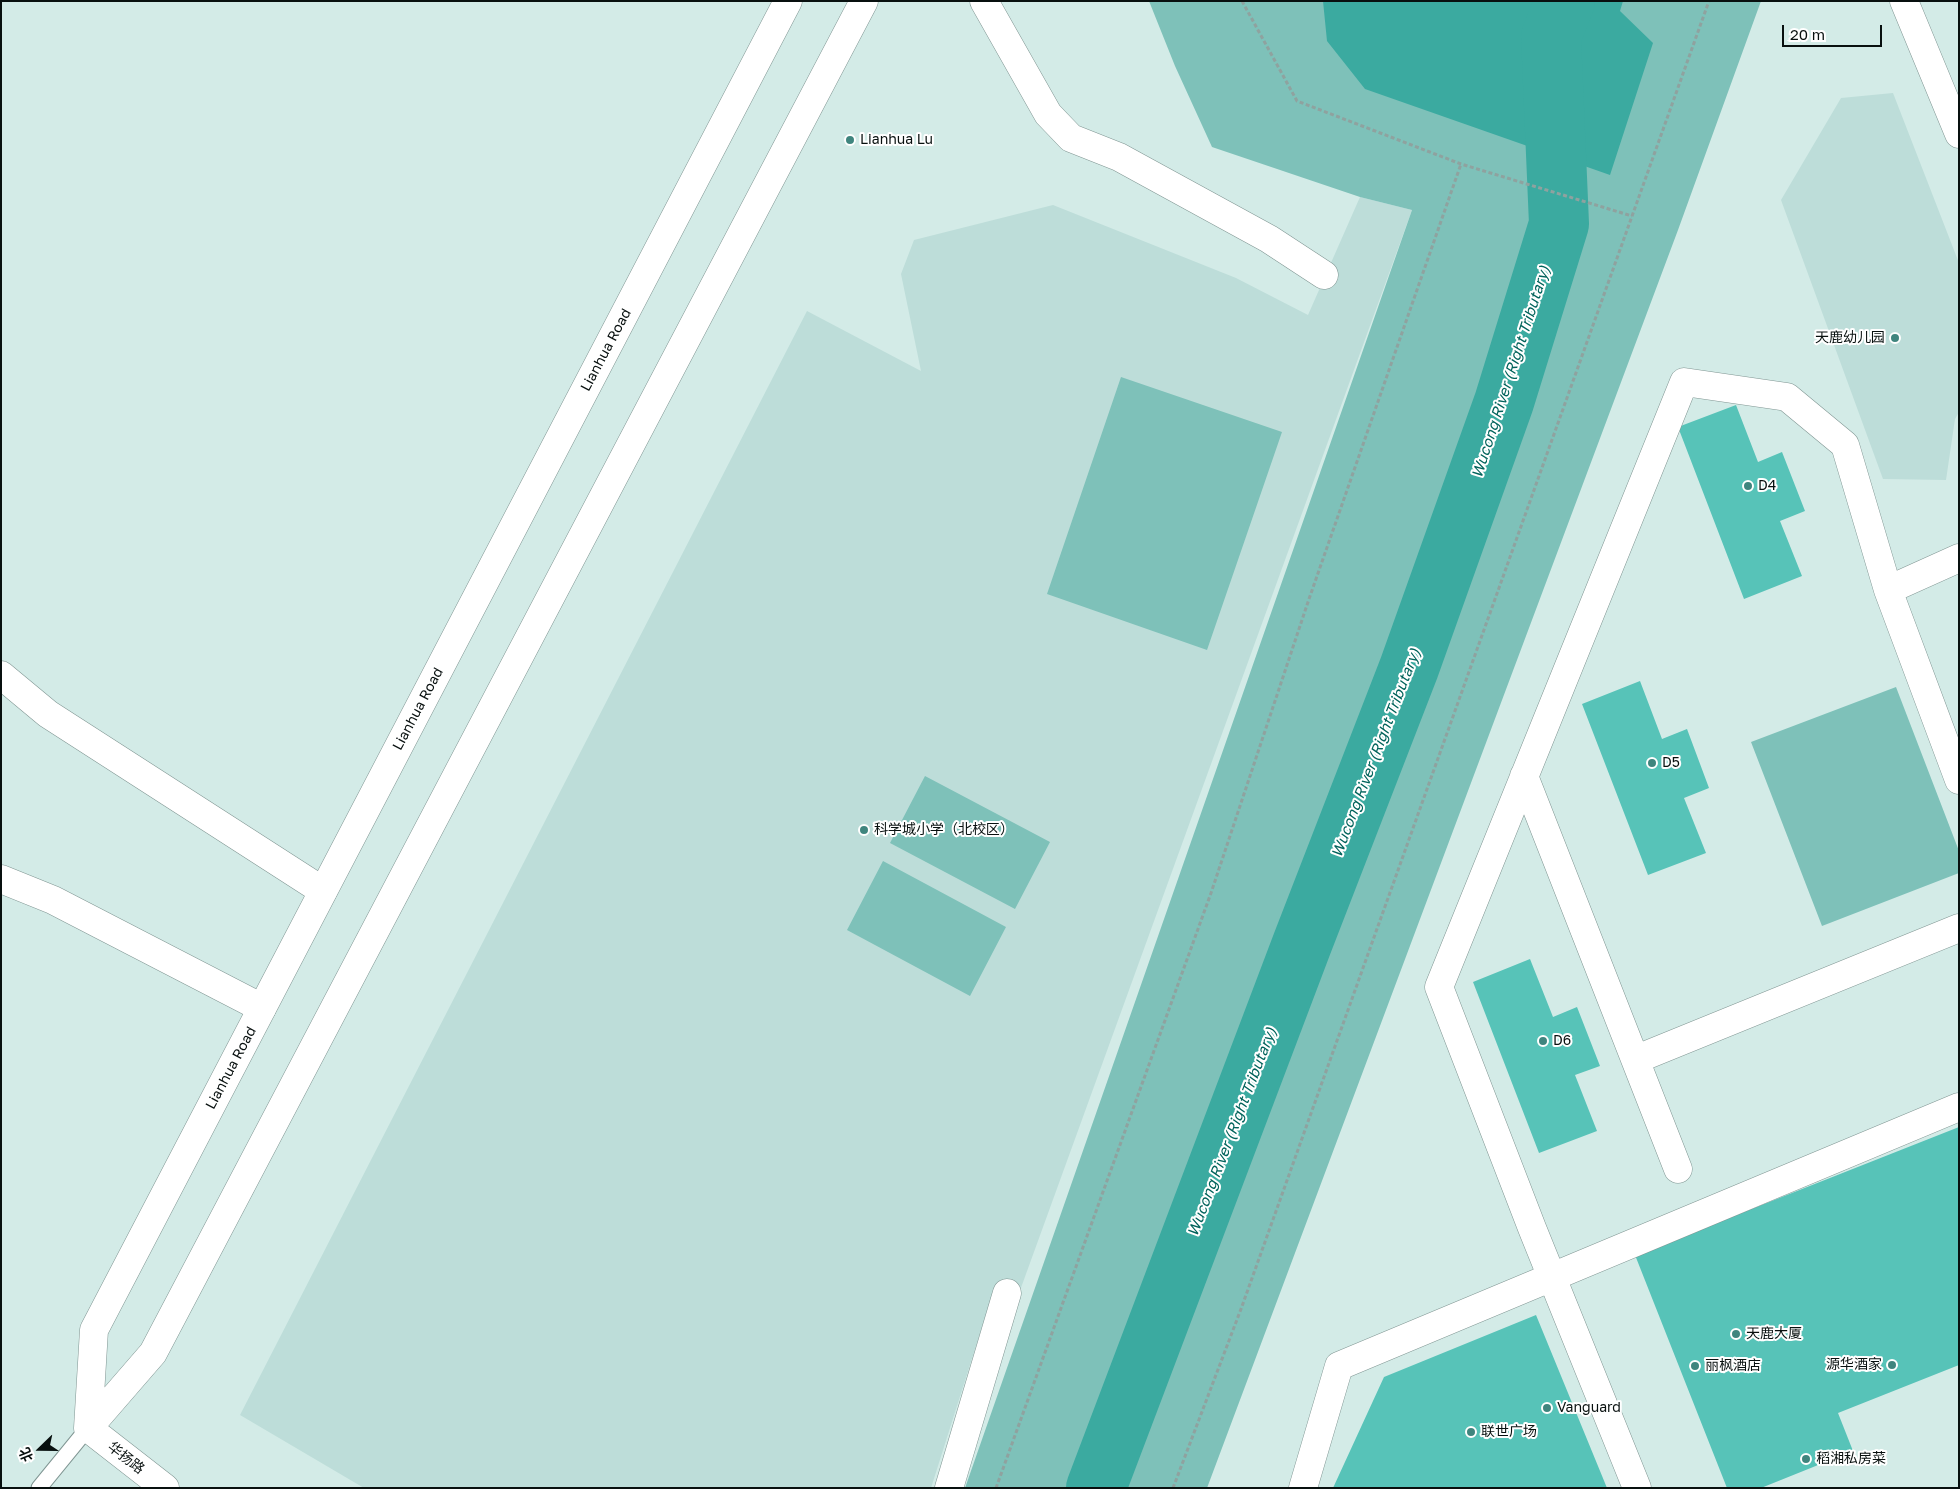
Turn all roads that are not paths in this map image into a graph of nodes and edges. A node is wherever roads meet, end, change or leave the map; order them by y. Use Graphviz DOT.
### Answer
graph roads {
  1 [pos="788,1"];
  2 [pos="864,1"];
  3 [pos="984,1"];
  4 [pos="1904,1"];
  5 [pos="1959,134"];
  6 [pos="1324,275"];
  7 [pos="1959,558"];
  8 [pos="1888,590"];
  9 [pos="1,674"];
  10 [pos="1524,776"];
  11 [pos="1959,780"];
  12 [pos="1,879"];
  13 [pos="323,891"];
  14 [pos="1959,928"];
  15 [pos="262,1008"];
  16 [pos="1637,1059"];
  17 [pos="1959,1107"];
  18 [pos="1678,1169"];
  19 [pos="1552,1276"];
  20 [pos="1007,1293"];
  21 [pos="88,1428"];
  22 [pos="39,1488"];
  23 [pos="165,1488"];
  24 [pos="948,1488"];
  25 [pos="1303,1488"];
  26 [pos="1637,1488"];
  1 -- 13 [label="street, Lianhua Road"];
  2 -- 21 [label="street"];
  3 -- 6 [label="street"];
  4 -- 5 [label="street"];
  7 -- 8 [label="street"];
  8 -- 10 [label="street"];
  8 -- 11 [label="street"];
  9 -- 13 [label="street"];
  10 -- 16 [label="street"];
  10 -- 19 [label="street"];
  12 -- 15 [label="street"];
  13 -- 15 [label="street, Lianhua Road"];
  14 -- 16 [label="street"];
  15 -- 21 [label="street, Lianhua Road"];
  16 -- 18 [label="street"];
  17 -- 19 [label="street"];
  19 -- 25 [label="street"];
  19 -- 26 [label="street"];
  20 -- 24 [label="street"];
  21 -- 22 [label="lane"];
  21 -- 23 [label="street, 华扬路"];
}
